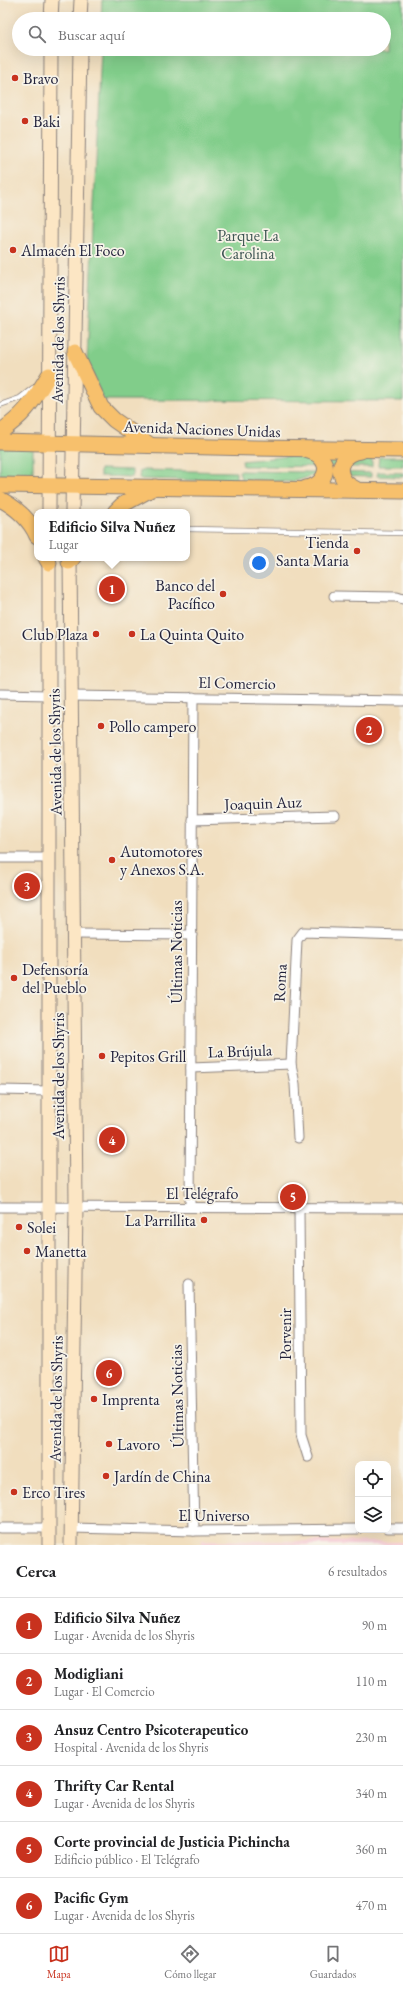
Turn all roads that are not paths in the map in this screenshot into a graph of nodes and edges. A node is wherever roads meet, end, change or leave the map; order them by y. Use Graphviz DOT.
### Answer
graph roads {
  1 [pos="52,0"];
  2 [pos="81,0"];
  3 [pos="51,12"];
  4 [pos="80,12"];
  5 [pos="51,56"];
  6 [pos="80,56"];
  7 [pos="75,352"];
  8 [pos="49,373"];
  9 [pos="0,404"];
  10 [pos="0,432"];
  11 [pos="0,442"];
  12 [pos="49,442"];
  13 [pos="74,443"];
  14 [pos="150,445"];
  15 [pos="301,449"];
  16 [pos="380,450"];
  17 [pos="403,450"];
  18 [pos="0,485"];
  19 [pos="49,486"];
  20 [pos="73,486"];
  21 [pos="155,487"];
  22 [pos="295,489"];
  23 [pos="357,490"];
  24 [pos="403,491"];
  25 [pos="0,499"];
  26 [pos="49,509"];
  27 [pos="72,509"];
  28 [pos="118,509"];
  29 [pos="190,529"];
  30 [pos="34,530"];
  31 [pos="403,533"];
  32 [pos="48,561"];
  33 [pos="70,561"];
  34 [pos="334,596"];
  35 [pos="403,600"];
  36 [pos="0,694"];
  37 [pos="49,695"];
  38 [pos="71,696"];
  39 [pos="193,697"];
  40 [pos="403,701"];
  41 [pos="335,816"];
  42 [pos="192,820"];
  43 [pos="0,858"];
  44 [pos="49,858"];
  45 [pos="75,934"];
  46 [pos="192,935"];
  47 [pos="403,935"];
  48 [pos="291,1064"];
  49 [pos="191,1068"];
  50 [pos="0,1090"];
  51 [pos="49,1091"];
  52 [pos="298,1138"];
  53 [pos="0,1207"];
  54 [pos="49,1207"];
  55 [pos="76,1207"];
  56 [pos="190,1207"];
  57 [pos="403,1208"];
  58 [pos="299,1209"];
  59 [pos="189,1284"];
  60 [pos="308,1457"];
  61 [pos="0,1528"];
  62 [pos="49,1528"];
  63 [pos="71,1528"];
  64 [pos="391,1528"];
  65 [pos="403,1528"];
  66 [pos="355,1529"];
  67 [pos="194,1530"];
  68 [pos="49,1545"];
  69 [pos="71,1545"];
  1 -- 3 [label="main road"];
  2 -- 4 [label="main road"];
  5 -- 8 [label="main road, Avenida de los Shyris"];
  6 -- 7 [label="main road, Avenida de los Shyris"];
  7 -- 13 [label="main road, Avenida de los Shyris"];
  7 -- 14 [label="main road"];
  8 -- 9 [label="lane"];
  8 -- 10 [label="main road"];
  8 -- 12 [label="main road, Avenida de los Shyris"];
  11 -- 12 [label="main road, Avenida Naciones Unidas"];
  12 -- 13 [label="main road, Avenida Naciones Unidas"];
  12 -- 19 [label="main road, Avenida de los Shyris"];
  13 -- 14 [label="main road, Avenida Naciones Unidas"];
  13 -- 20 [label="main road, Avenida de los Shyris"];
  14 -- 15 [label="main road, Avenida Naciones Unidas"];
  15 -- 16 [label="main road, Avenida Naciones Unidas"];
  15 -- 22 [label="main road"];
  16 -- 17 [label="main road, Avenida Naciones Unidas"];
  16 -- 23 [label="main road"];
  18 -- 19 [label="main road"];
  19 -- 20 [label="main road"];
  19 -- 26 [label="main road, Avenida de los Shyris"];
  20 -- 21 [label="main road"];
  20 -- 27 [label="main road, Avenida de los Shyris"];
  21 -- 22 [label="main road"];
  21 -- 28 [label="main road"];
  22 -- 23 [label="main road"];
  23 -- 24 [label="main road"];
  25 -- 30 [label="main road"];
  29 -- 31 [label="lane"];
  32 -- 37 [label="main road, Avenida de los Shyris"];
  33 -- 38 [label="main road, Avenida de los Shyris"];
  34 -- 35 [label="street"];
  36 -- 37 [label="street"];
  37 -- 44 [label="main road, Avenida de los Shyris"];
  38 -- 39 [label="street, El Comercio"];
  38 -- 45 [label="main road, Avenida de los Shyris"];
  39 -- 40 [label="street, El Comercio"];
  39 -- 42 [label="street, Últimas Noticias"];
  41 -- 42 [label="street, Joaquin Auz"];
  42 -- 46 [label="street, Últimas Noticias"];
  43 -- 44 [label="street"];
  44 -- 51 [label="main road, Avenida de los Shyris"];
  45 -- 46 [label="street"];
  45 -- 55 [label="main road, Avenida de los Shyris"];
  46 -- 49 [label="street, Últimas Noticias"];
  47 -- 48 [label="street, Roma"];
  48 -- 49 [label="street, La Brújula"];
  48 -- 52 [label="street, Roma"];
  49 -- 56 [label="street, Últimas Noticias"];
  50 -- 51 [label="street"];
  51 -- 54 [label="main road, Avenida de los Shyris"];
  53 -- 54 [label="street, El Telégrafo"];
  54 -- 55 [label="street, El Telégrafo"];
  54 -- 62 [label="main road, Avenida de los Shyris"];
  55 -- 56 [label="street, El Telégrafo"];
  55 -- 63 [label="main road, Avenida de los Shyris"];
  56 -- 58 [label="street, El Telégrafo"];
  57 -- 58 [label="street, El Telégrafo"];
  58 -- 60 [label="street, Porvenir"];
  59 -- 67 [label="street, Últimas Noticias"];
  61 -- 62 [label="street"];
  62 -- 68 [label="main road, Avenida de los Shyris"];
  63 -- 67 [label="street, El Universo"];
  63 -- 69 [label="main road, Avenida de los Shyris"];
  64 -- 65 [label="street"];
  66 -- 67 [label="street, El Universo"];
}
